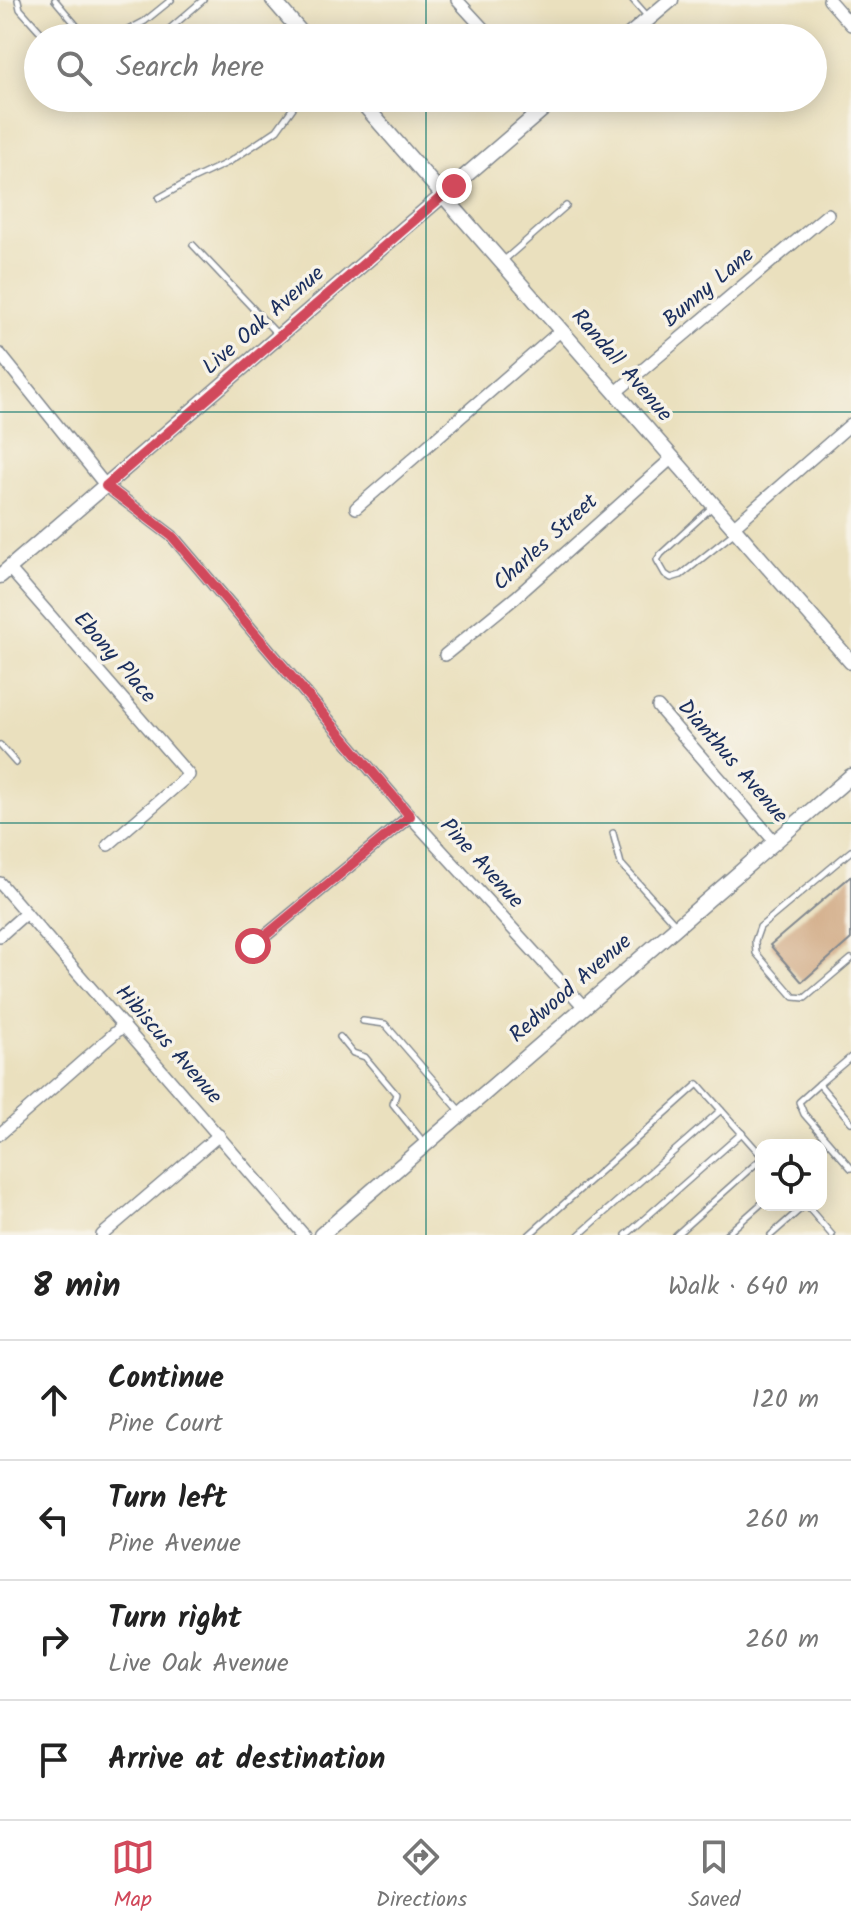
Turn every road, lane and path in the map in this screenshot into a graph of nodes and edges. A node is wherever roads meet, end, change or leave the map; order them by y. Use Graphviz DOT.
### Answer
graph roads {
  1 [pos="18,0"];
  2 [pos="55,0"];
  3 [pos="171,0"];
  4 [pos="203,0"];
  5 [pos="273,0"];
  6 [pos="457,0"];
  7 [pos="633,0"];
  8 [pos="671,0"];
  9 [pos="829,0"];
  10 [pos="649,18"];
  11 [pos="33,24"];
  12 [pos="75,24"];
  13 [pos="139,24"];
  14 [pos="175,24"];
  15 [pos="294,24"];
  16 [pos="479,24"];
  17 [pos="642,24"];
  18 [pos="851,25"];
  19 [pos="290,112"];
  20 [pos="370,112"];
  21 [pos="536,112"];
  22 [pos="443,195"];
  23 [pos="159,198"];
  24 [pos="566,206"];
  25 [pos="828,214"];
  26 [pos="193,245"];
  27 [pos="501,263"];
  28 [pos="560,331"];
  29 [pos="279,337"];
  30 [pos="1,356"];
  31 [pos="615,393"];
  32 [pos="851,424"];
  33 [pos="672,458"];
  34 [pos="106,486"];
  35 [pos="713,506"];
  36 [pos="356,508"];
  37 [pos="734,530"];
  38 [pos="5,572"];
  39 [pos="445,655"];
  40 [pos="851,662"];
  41 [pos="658,707"];
  42 [pos="0,745"];
  43 [pos="16,763"];
  44 [pos="851,776"];
  45 [pos="410,816"];
  46 [pos="613,833"];
  47 [pos="775,842"];
  48 [pos="108,845"];
  49 [pos="851,851"];
  50 [pos="0,883"];
  51 [pos="26,913"];
  52 [pos="678,926"];
  53 [pos="0,936"];
  54 [pos="253,946"];
  55 [pos="851,959"];
  56 [pos="584,1007"];
  57 [pos="363,1021"];
  58 [pos="124,1025"];
  59 [pos="340,1037"];
  60 [pos="851,1057"];
  61 [pos="819,1084"];
  62 [pos="721,1110"];
  63 [pos="462,1113"];
  64 [pos="851,1122"];
  65 [pos="742,1133"];
  66 [pos="0,1134"];
  67 [pos="219,1135"];
  68 [pos="425,1145"];
  69 [pos="755,1149"];
  70 [pos="755,1163"];
  71 [pos="851,1168"];
  72 [pos="755,1209"];
  73 [pos="798,1211"];
  74 [pos="811,1211"];
  75 [pos="827,1228"];
  76 [pos="102,1235"];
  77 [pos="304,1235"];
  78 [pos="321,1235"];
  79 [pos="529,1235"];
  80 [pos="579,1235"];
  81 [pos="626,1235"];
  82 [pos="676,1235"];
  83 [pos="726,1235"];
  84 [pos="771,1235"];
  85 [pos="819,1235"];
  86 [pos="832,1235"];
  1 -- 11 [label="lane"];
  2 -- 12 [label="lane"];
  3 -- 13 [label="lane"];
  4 -- 14 [label="lane"];
  5 -- 15 [label="street"];
  6 -- 16 [label="street"];
  7 -- 10 [label="lane"];
  8 -- 10 [label="street"];
  9 -- 18 [label="street"];
  10 -- 17 [label="street"];
  19 -- 23 [label="lane"];
  20 -- 22 [label="street, Randall Avenue"];
  21 -- 22 [label="street, Live Oak Avenue"];
  22 -- 27 [label="street, Randall Avenue"];
  22 -- 29 [label="street, Live Oak Avenue"];
  24 -- 27 [label="lane"];
  25 -- 31 [label="street, Bunny Lane"];
  26 -- 29 [label="lane"];
  27 -- 28 [label="street, Randall Avenue"];
  28 -- 31 [label="street, Randall Avenue"];
  28 -- 36 [label="street"];
  29 -- 34 [label="street, Live Oak Avenue"];
  30 -- 34 [label="street, Pine Avenue"];
  31 -- 33 [label="street, Randall Avenue"];
  32 -- 37 [label="street"];
  33 -- 35 [label="street, Randall Avenue"];
  33 -- 39 [label="street, Charles Street"];
  34 -- 38 [label="street, Live Oak Avenue"];
  34 -- 45 [label="street, Pine Avenue"];
  35 -- 37 [label="street, Randall Avenue"];
  35 -- 37 [label="lane"];
  37 -- 40 [label="street, Randall Avenue"];
  38 -- 48 [label="street, Ebony Place"];
  41 -- 47 [label="street, Dianthus Avenue"];
  42 -- 43 [label="lane"];
  44 -- 47 [label="street, Redwood Avenue"];
  45 -- 54 [label="street"];
  45 -- 56 [label="street, Pine Avenue"];
  46 -- 52 [label="lane"];
  47 -- 52 [label="street, Redwood Avenue"];
  49 -- 55 [label="lane"];
  50 -- 51 [label="street, Hibiscus Avenue"];
  51 -- 53 [label="street"];
  51 -- 58 [label="street, Hibiscus Avenue"];
  52 -- 56 [label="street, Redwood Avenue"];
  56 -- 63 [label="street, Redwood Avenue"];
  57 -- 63 [label="lane"];
  58 -- 66 [label="street"];
  58 -- 67 [label="street, Hibiscus Avenue"];
  59 -- 68 [label="lane"];
  60 -- 61 [label="lane"];
  61 -- 64 [label="lane"];
  61 -- 71 [label="lane"];
  62 -- 65 [label="lane"];
  62 -- 79 [label="lane"];
  62 -- 80 [label="lane"];
  63 -- 68 [label="street, Redwood Avenue"];
  65 -- 69 [label="lane"];
  65 -- 81 [label="lane"];
  67 -- 76 [label="street"];
  67 -- 77 [label="street, Hibiscus Avenue"];
  68 -- 78 [label="street, Redwood Avenue"];
  70 -- 82 [label="lane"];
  72 -- 83 [label="lane"];
  73 -- 84 [label="lane"];
  74 -- 75 [label="lane"];
  75 -- 85 [label="lane"];
  75 -- 86 [label="lane"];
}
